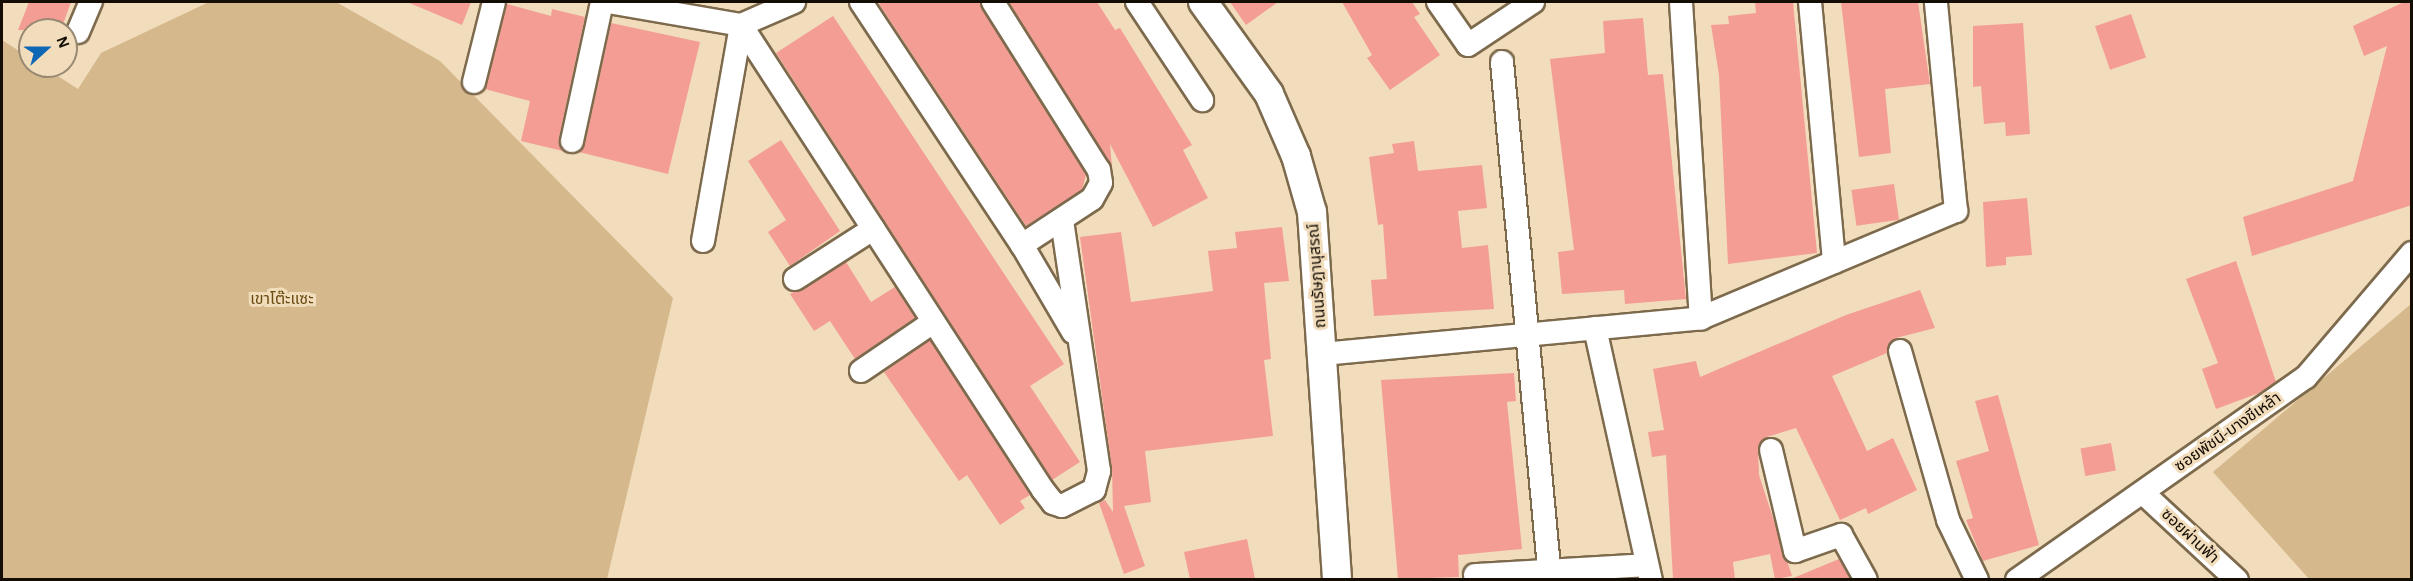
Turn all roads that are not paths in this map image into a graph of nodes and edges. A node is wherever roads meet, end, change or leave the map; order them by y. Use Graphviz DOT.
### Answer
graph roads {
  1 [pos="91,2"];
  2 [pos="494,2"];
  3 [pos="602,2"];
  4 [pos="608,2"];
  5 [pos="794,2"];
  6 [pos="861,2"];
  7 [pos="993,2"];
  8 [pos="1137,2"];
  9 [pos="1203,2"];
  10 [pos="1438,2"];
  11 [pos="1533,2"];
  12 [pos="1681,2"];
  13 [pos="1810,2"];
  14 [pos="1936,2"];
  15 [pos="741,26"];
  16 [pos="78,33"];
  17 [pos="1502,62"];
  18 [pos="474,82"];
  19 [pos="1202,100"];
  20 [pos="572,141"];
  21 [pos="1062,220"];
  22 [pos="873,229"];
  23 [pos="703,241"];
  24 [pos="1022,244"];
  25 [pos="2412,254"];
  26 [pos="1834,262"];
  27 [pos="795,279"];
  28 [pos="1701,318"];
  29 [pos="933,322"];
  30 [pos="1595,328"];
  31 [pos="1529,336"];
  32 [pos="1078,341"];
  33 [pos="1900,351"];
  34 [pos="1323,354"];
  35 [pos="861,371"];
  36 [pos="1772,450"];
  37 [pos="2143,493"];
  38 [pos="1549,568"];
  39 [pos="1649,572"];
  40 [pos="1475,575"];
  41 [pos="1336,579"];
  42 [pos="1866,579"];
  43 [pos="1977,579"];
  44 [pos="2017,579"];
  45 [pos="2237,579"];
  1 -- 16 [label="street"];
  2 -- 18 [label="street"];
  3 -- 20 [label="street"];
  4 -- 15 [label="street"];
  5 -- 15 [label="street"];
  6 -- 24 [label="street"];
  7 -- 21 [label="street"];
  8 -- 19 [label="street"];
  9 -- 34 [label="street, ถนนรัษฎานุสรณ์"];
  10 -- 11 [label="street"];
  12 -- 28 [label="street"];
  13 -- 26 [label="street"];
  14 -- 26 [label="street"];
  15 -- 22 [label="street"];
  15 -- 23 [label="street"];
  17 -- 31 [label="street"];
  21 -- 24 [label="street"];
  21 -- 32 [label="street"];
  22 -- 27 [label="street"];
  22 -- 29 [label="street"];
  24 -- 32 [label="street"];
  25 -- 37 [label="street, ซอยพัชนี-บางชีเหล้า"];
  26 -- 28 [label="street"];
  28 -- 30 [label="street"];
  29 -- 32 [label="street"];
  29 -- 35 [label="street"];
  30 -- 31 [label="street"];
  30 -- 39 [label="street"];
  31 -- 34 [label="street"];
  31 -- 38 [label="street"];
  33 -- 43 [label="street"];
  34 -- 41 [label="street, ถนนรัษฎานุสรณ์"];
  36 -- 42 [label="street"];
  37 -- 44 [label="street, ซอยพัชนี-บางชีเหล้า"];
  37 -- 45 [label="street, ซอยผ่านฟ้า"];
  38 -- 39 [label="street"];
  38 -- 40 [label="street"];
}
